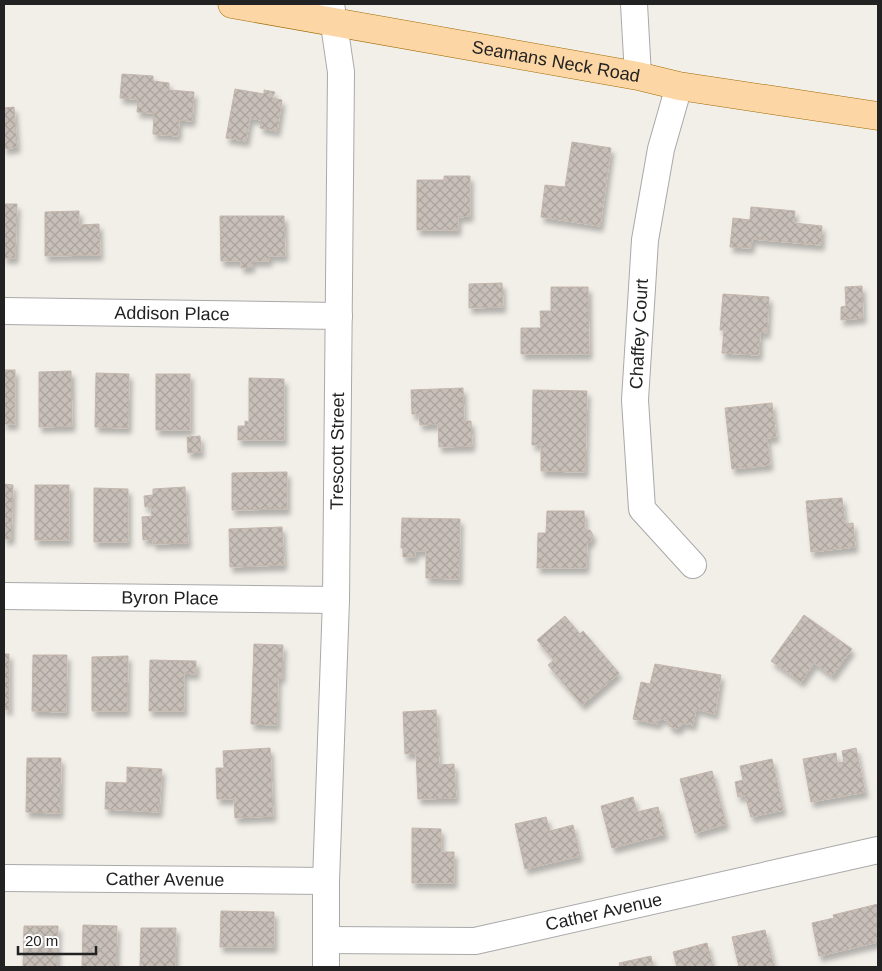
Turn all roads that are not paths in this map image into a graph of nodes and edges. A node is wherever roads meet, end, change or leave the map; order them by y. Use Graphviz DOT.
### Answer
graph roads {
  1 [pos="232,4"];
  2 [pos="634,4"];
  3 [pos="332,13"];
  4 [pos="638,76"];
  5 [pos="679,86"];
  6 [pos="878,116"];
  7 [pos="4,311"];
  8 [pos="339,316"];
  9 [pos="693,565"];
  10 [pos="4,596"];
  11 [pos="336,600"];
  12 [pos="878,850"];
  13 [pos="4,878"];
  14 [pos="326,881"];
  15 [pos="326,940"];
  16 [pos="326,967"];
  1 -- 3 [label="main road, Seamans Neck Road"];
  2 -- 4 [label="street"];
  3 -- 4 [label="main road, Seamans Neck Road"];
  3 -- 8 [label="street, Trescott Street"];
  4 -- 5 [label="main road, Seamans Neck Road"];
  5 -- 6 [label="main road, Seamans Neck Road"];
  5 -- 9 [label="street, Chaffey Court"];
  7 -- 8 [label="street, Addison Place"];
  8 -- 11 [label="street, Trescott Street"];
  10 -- 11 [label="street, Byron Place"];
  11 -- 14 [label="street, Trescott Street"];
  12 -- 15 [label="street, Cather Avenue"];
  13 -- 14 [label="street, Cather Avenue"];
  14 -- 15 [label="street, Trescott Street"];
  15 -- 16 [label="street"];
}
